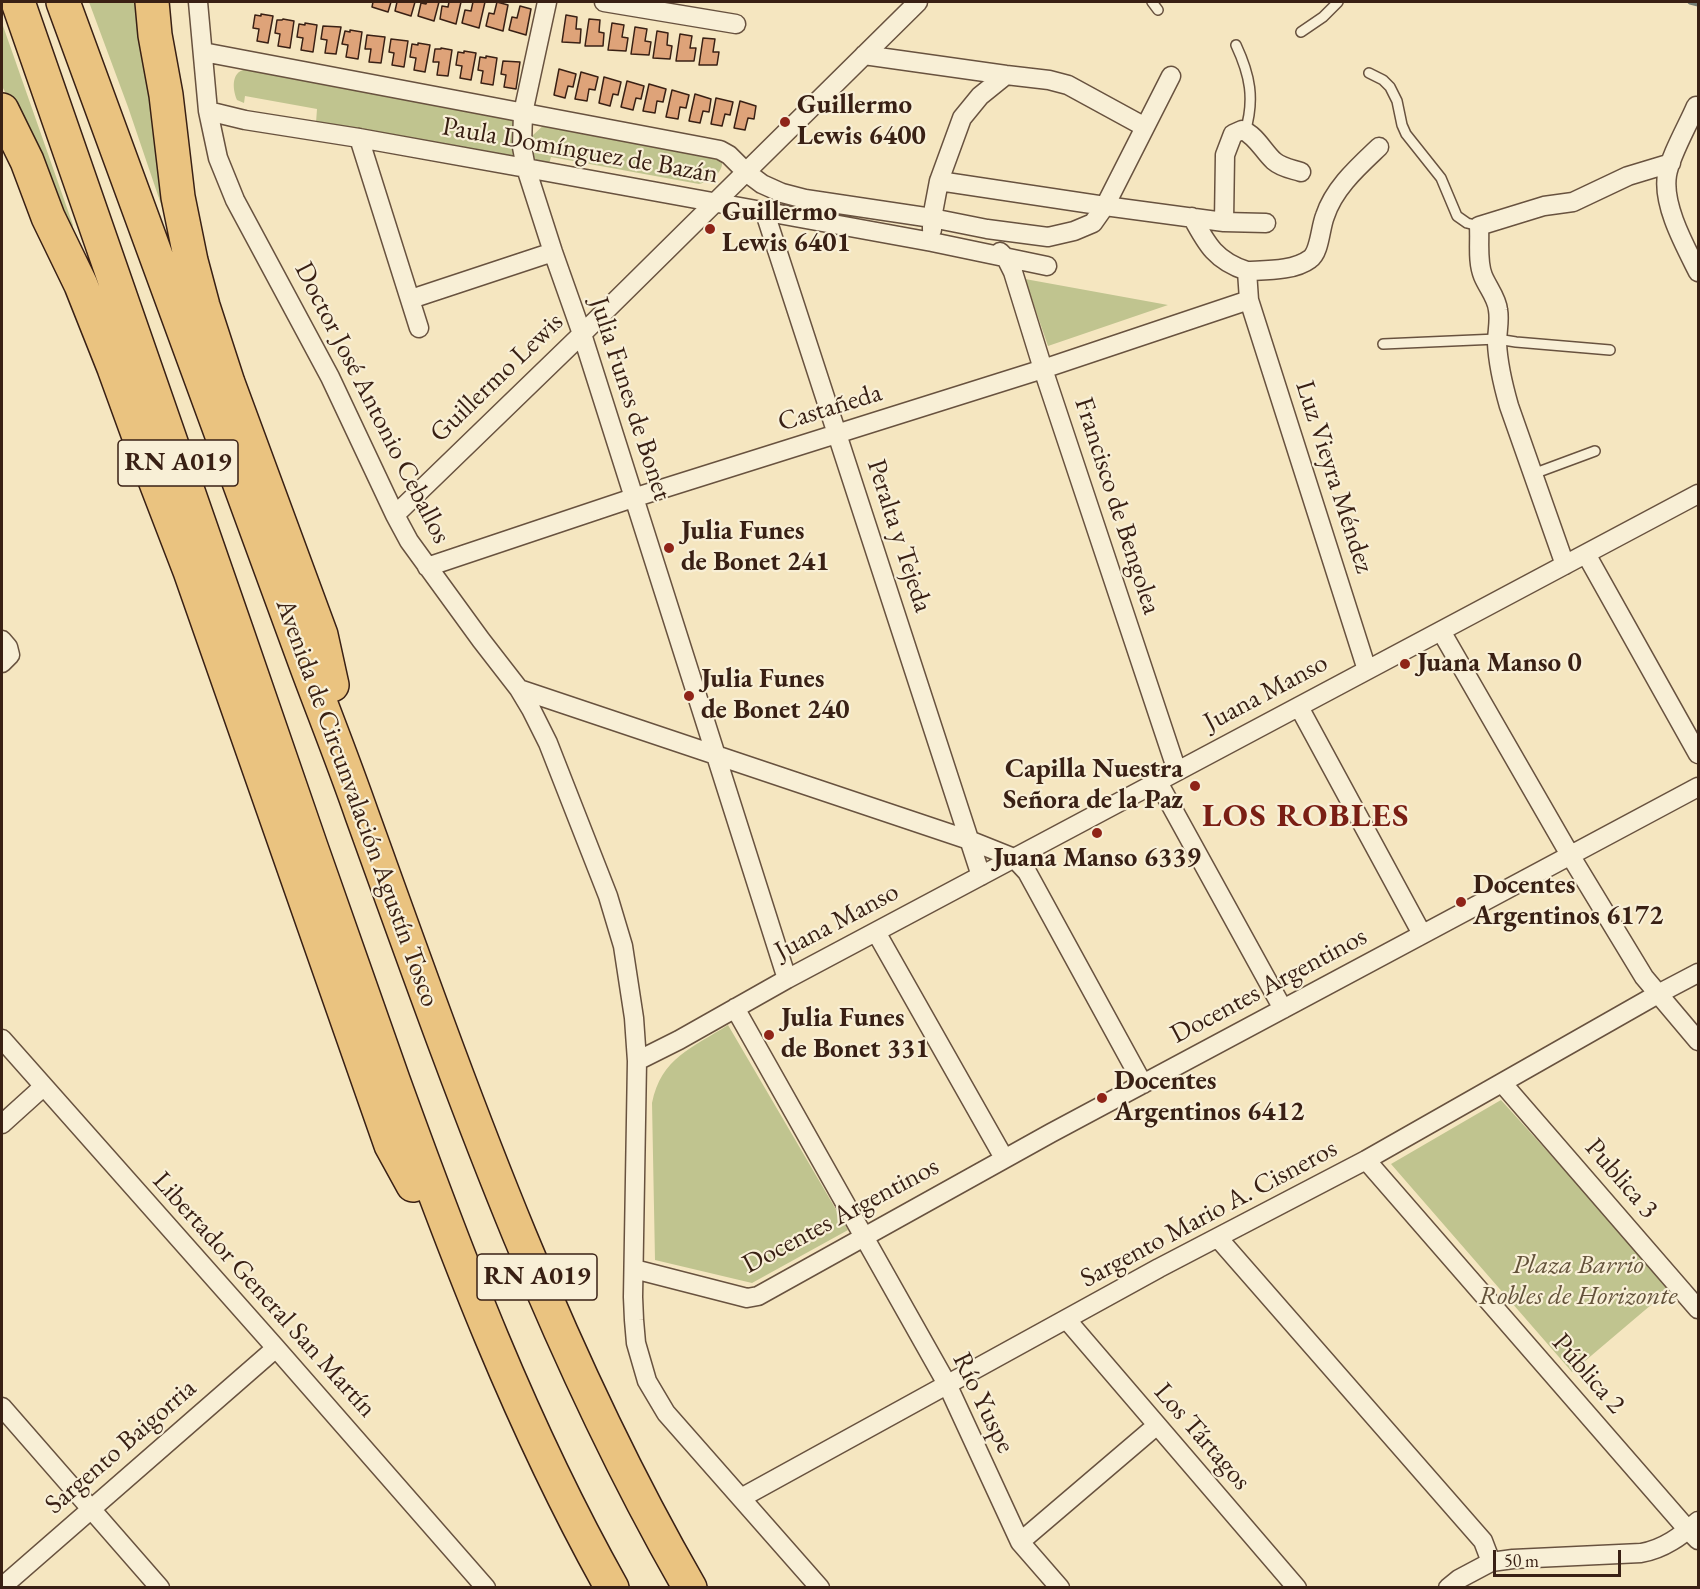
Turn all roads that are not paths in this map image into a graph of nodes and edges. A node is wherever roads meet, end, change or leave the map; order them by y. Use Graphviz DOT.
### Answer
graph roads {
  1 [pos="18,2"];
  2 [pos="63,2"];
  3 [pos="198,2"];
  4 [pos="547,2"];
  5 [pos="604,2"];
  6 [pos="918,2"];
  7 [pos="1338,2"];
  8 [pos="152,3"];
  9 [pos="736,24"];
  10 [pos="1301,32"];
  11 [pos="1236,45"];
  12 [pos="203,52"];
  13 [pos="864,55"];
  14 [pos="1369,73"];
  15 [pos="1006,75"];
  16 [pos="1171,76"];
  17 [pos="1697,106"];
  18 [pos="2,110"];
  19 [pos="208,111"];
  20 [pos="523,113"];
  21 [pos="1145,127"];
  22 [pos="1245,132"];
  23 [pos="359,138"];
  24 [pos="1379,147"];
  25 [pos="2,149"];
  26 [pos="1671,163"];
  27 [pos="526,168"];
  28 [pos="746,172"];
  29 [pos="1301,172"];
  30 [pos="939,181"];
  31 [pos="714,203"];
  32 [pos="1105,206"];
  33 [pos="765,213"];
  34 [pos="48,217"];
  35 [pos="932,218"];
  36 [pos="1192,218"];
  37 [pos="1224,222"];
  38 [pos="1266,224"];
  39 [pos="1479,226"];
  40 [pos="987,229"];
  41 [pos="932,242"];
  42 [pos="553,252"];
  43 [pos="1006,258"];
  44 [pos="1047,266"];
  45 [pos="1248,271"];
  46 [pos="1698,272"];
  47 [pos="411,299"];
  48 [pos="1249,300"];
  49 [pos="419,328"];
  50 [pos="582,334"];
  51 [pos="1497,339"];
  52 [pos="1383,344"];
  53 [pos="1610,350"];
  54 [pos="1043,369"];
  55 [pos="837,434"];
  56 [pos="1595,451"];
  57 [pos="1533,474"];
  58 [pos="1698,494"];
  59 [pos="633,498"];
  60 [pos="394,515"];
  61 [pos="1586,554"];
  62 [pos="1564,565"];
  63 [pos="427,567"];
  64 [pos="1441,631"];
  65 [pos="2,640"];
  66 [pos="2,663"];
  67 [pos="1366,670"];
  68 [pos="519,689"];
  69 [pos="1299,707"];
  70 [pos="1698,754"];
  71 [pos="717,757"];
  72 [pos="1177,771"];
  73 [pos="1158,782"];
  74 [pos="1698,787"];
  75 [pos="359,807"];
  76 [pos="969,840"];
  77 [pos="1570,855"];
  78 [pos="1014,858"];
  79 [pos="981,876"];
  80 [pos="876,932"];
  81 [pos="1422,934"];
  82 [pos="1698,973"];
  83 [pos="788,979"];
  84 [pos="1658,994"];
  85 [pos="735,1008"];
  86 [pos="1283,1009"];
  87 [pos="2,1039"];
  88 [pos="1698,1041"];
  89 [pos="637,1061"];
  90 [pos="1143,1084"];
  91 [pos="1503,1084"];
  92 [pos="43,1087"];
  93 [pos="2,1124"];
  94 [pos="1004,1158"];
  95 [pos="1366,1160"];
  96 [pos="864,1238"];
  97 [pos="1218,1238"];
  98 [pos="634,1269"];
  99 [pos="1698,1309"];
  100 [pos="480,1311"];
  101 [pos="1066,1320"];
  102 [pos="276,1348"];
  103 [pos="947,1384"];
  104 [pos="2,1407"];
  105 [pos="1156,1426"];
  106 [pos="741,1497"];
  107 [pos="91,1508"];
  108 [pos="1695,1531"];
  109 [pos="1020,1542"];
  110 [pos="1491,1562"];
  111 [pos="2,1587"];
  112 [pos="160,1587"];
  113 [pos="486,1587"];
  114 [pos="612,1587"];
  115 [pos="690,1587"];
  116 [pos="820,1587"];
  117 [pos="1060,1587"];
  118 [pos="1298,1587"];
  119 [pos="1448,1587"];
  1 -- 100 [label="highway, Avenida de Circunvalación Agustín Tosco / RN A019"];
  2 -- 75 [label="highway, Avenida de Circunvalación Agustín Tosco / RN A019"];
  3 -- 12 [label="street, Doctor José Antonio Ceballos"];
  4 -- 20 [label="street, Julia Funes de Bonet"];
  5 -- 9 [label="street"];
  6 -- 13 [label="street, Guillermo Lewis"];
  7 -- 10 [label="lane"];
  8 -- 75 [label="highway"];
  11 -- 22 [label="lane"];
  12 -- 19 [label="street, Doctor José Antonio Ceballos"];
  12 -- 20 [label="street, Paula Domínguez de Bazán"];
  13 -- 15 [label="street"];
  13 -- 28 [label="street, Guillermo Lewis"];
  14 -- 39 [label="lane"];
  15 -- 21 [label="street"];
  15 -- 30 [label="street"];
  16 -- 21 [label="street, Paula Domínguez de Bazán"];
  17 -- 26 [label="street"];
  18 -- 34 [label="highway"];
  19 -- 23 [label="street, Paula Domínguez de Bazán"];
  19 -- 60 [label="street, Doctor José Antonio Ceballos"];
  20 -- 27 [label="street, Julia Funes de Bonet"];
  20 -- 28 [label="street, Paula Domínguez de Bazán"];
  21 -- 32 [label="street, Paula Domínguez de Bazán"];
  22 -- 29 [label="street"];
  22 -- 37 [label="street"];
  23 -- 27 [label="street, Paula Domínguez de Bazán"];
  23 -- 47 [label="street"];
  24 -- 45 [label="street"];
  25 -- 34 [label="highway"];
  26 -- 39 [label="street"];
  26 -- 46 [label="street"];
  27 -- 31 [label="street, Paula Domínguez de Bazán"];
  27 -- 42 [label="street, Julia Funes de Bonet"];
  28 -- 31 [label="street, Guillermo Lewis"];
  28 -- 35 [label="street, Paula Domínguez de Bazán"];
  30 -- 32 [label="street"];
  30 -- 35 [label="street"];
  31 -- 33 [label="street, Paula Domínguez de Bazán"];
  31 -- 50 [label="street, Guillermo Lewis"];
  32 -- 36 [label="street"];
  32 -- 40 [label="street, Paula Domínguez de Bazán"];
  33 -- 41 [label="street, Paula Domínguez de Bazán"];
  33 -- 55 [label="street, Peralta y Tejeda"];
  34 -- 100 [label="highway"];
  35 -- 40 [label="street, Paula Domínguez de Bazán"];
  35 -- 41 [label="street"];
  36 -- 37 [label="street"];
  36 -- 45 [label="street"];
  37 -- 38 [label="street"];
  39 -- 51 [label="street"];
  40 -- 43 [label="street, Francisco de Bengolea"];
  41 -- 43 [label="street, Paula Domínguez de Bazán"];
  42 -- 47 [label="street"];
  42 -- 50 [label="street, Julia Funes de Bonet"];
  43 -- 44 [label="street, Paula Domínguez de Bazán"];
  43 -- 54 [label="street, Francisco de Bengolea"];
  45 -- 48 [label="street, Luz Vieyra Méndez"];
  47 -- 49 [label="street"];
  48 -- 54 [label="street, Castañeda"];
  48 -- 67 [label="street, Luz Vieyra Méndez"];
  50 -- 59 [label="street, Julia Funes de Bonet"];
  50 -- 60 [label="street, Guillermo Lewis"];
  51 -- 52 [label="lane"];
  51 -- 53 [label="lane"];
  51 -- 57 [label="street"];
  54 -- 55 [label="street, Castañeda"];
  54 -- 72 [label="street, Francisco de Bengolea"];
  55 -- 59 [label="street, Castañeda"];
  55 -- 76 [label="street, Peralta y Tejeda"];
  56 -- 57 [label="lane"];
  57 -- 62 [label="street"];
  58 -- 61 [label="street, Juana Manso"];
  59 -- 63 [label="street, Castañeda"];
  59 -- 71 [label="street, Julia Funes de Bonet"];
  60 -- 63 [label="street, Doctor José Antonio Ceballos"];
  61 -- 62 [label="street, Juana Manso"];
  61 -- 70 [label="street"];
  62 -- 64 [label="street, Juana Manso"];
  63 -- 68 [label="street, Doctor José Antonio Ceballos"];
  64 -- 67 [label="street, Juana Manso"];
  64 -- 77 [label="street"];
  65 -- 66 [label="street"];
  67 -- 69 [label="street, Juana Manso"];
  68 -- 71 [label="street"];
  68 -- 89 [label="street, Doctor José Antonio Ceballos"];
  69 -- 72 [label="street, Juana Manso"];
  69 -- 81 [label="street"];
  71 -- 76 [label="street"];
  71 -- 83 [label="street, Julia Funes de Bonet"];
  72 -- 73 [label="street, Juana Manso"];
  73 -- 78 [label="street, Juana Manso"];
  73 -- 86 [label="street"];
  74 -- 77 [label="street, Docentes Argentinos"];
  75 -- 115 [label="highway, Avenida de Circunvalación Agustín Tosco / RN A019"];
  76 -- 78 [label="street"];
  76 -- 79 [label="street, Peralta y Tejeda"];
  77 -- 81 [label="street, Docentes Argentinos"];
  77 -- 84 [label="street"];
  78 -- 79 [label="street, Juana Manso"];
  78 -- 90 [label="street"];
  79 -- 80 [label="street, Juana Manso"];
  80 -- 83 [label="street, Juana Manso"];
  80 -- 94 [label="street"];
  81 -- 86 [label="street, Docentes Argentinos"];
  82 -- 84 [label="street, Sargento Mario A. Cisneros"];
  83 -- 85 [label="street, Juana Manso"];
  84 -- 88 [label="street"];
  84 -- 91 [label="street, Sargento Mario A. Cisneros"];
  85 -- 89 [label="street, Juana Manso"];
  85 -- 96 [label="street"];
  86 -- 90 [label="street, Docentes Argentinos"];
  87 -- 92 [label="street, Libertador General San Martín"];
  89 -- 98 [label="street, Doctor José Antonio Ceballos"];
  90 -- 94 [label="street, Docentes Argentinos"];
  91 -- 95 [label="street, Sargento Mario A. Cisneros"];
  91 -- 99 [label="street, Publica 3"];
  92 -- 93 [label="street"];
  92 -- 102 [label="street, Libertador General San Martín"];
  94 -- 96 [label="street, Docentes Argentinos"];
  95 -- 97 [label="street, Sargento Mario A. Cisneros"];
  95 -- 108 [label="street, Pública 2"];
  96 -- 98 [label="street, Docentes Argentinos"];
  96 -- 103 [label="street, Río Yuspe"];
  97 -- 101 [label="street, Sargento Mario A. Cisneros"];
  97 -- 110 [label="street"];
  98 -- 106 [label="street, Doctor José Antonio Ceballos"];
  100 -- 114 [label="highway, Avenida de Circunvalación Agustín Tosco / RN A019"];
  101 -- 103 [label="street, Sargento Mario A. Cisneros"];
  101 -- 105 [label="street, Los Tártagos"];
  102 -- 107 [label="street, Sargento Baigorria"];
  102 -- 113 [label="street, Libertador General San Martín"];
  103 -- 106 [label="street, Sargento Mario A. Cisneros"];
  103 -- 109 [label="street, Río Yuspe"];
  104 -- 107 [label="street"];
  105 -- 109 [label="street"];
  105 -- 118 [label="street, Los Tártagos"];
  106 -- 116 [label="street, Doctor José Antonio Ceballos"];
  107 -- 111 [label="street, Sargento Baigorria"];
  107 -- 112 [label="street"];
  108 -- 110 [label="street"];
  109 -- 117 [label="street, Río Yuspe"];
  110 -- 119 [label="street"];
}
